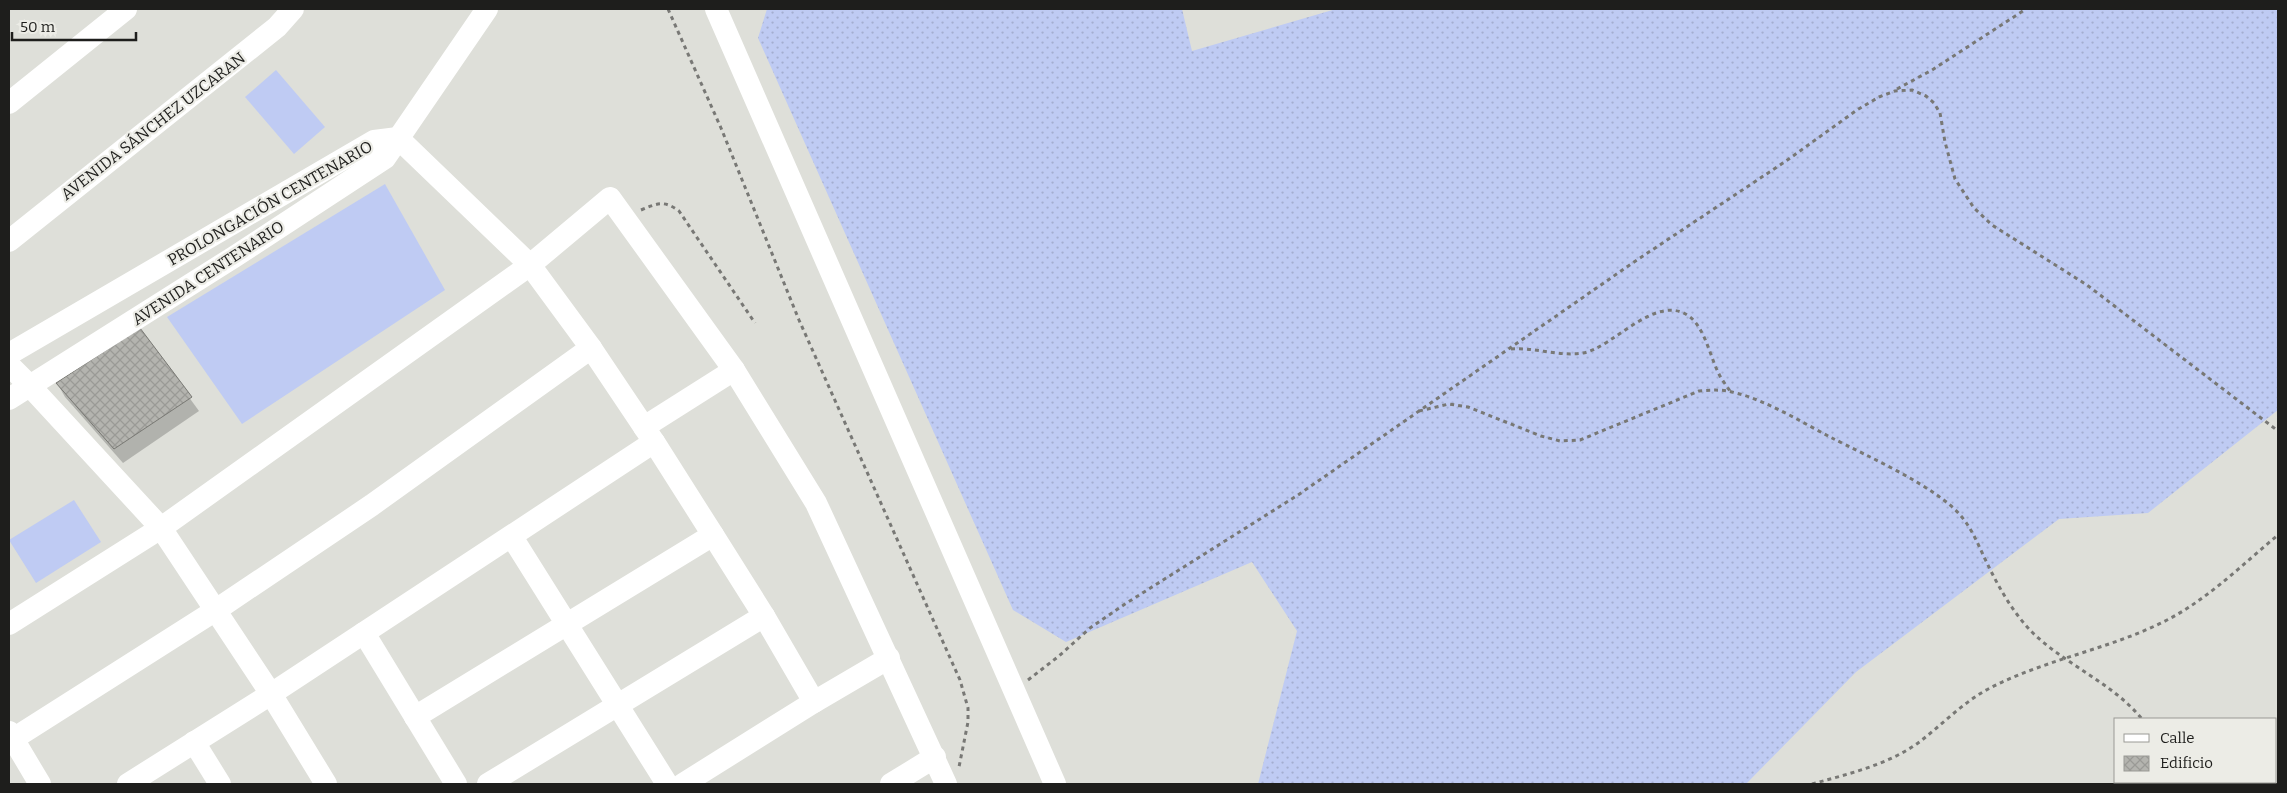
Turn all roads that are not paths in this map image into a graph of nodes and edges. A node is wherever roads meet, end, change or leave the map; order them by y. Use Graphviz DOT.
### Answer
graph roads {
  1 [pos="126,9"];
  2 [pos="293,9"];
  3 [pos="487,9"];
  4 [pos="716,9"];
  5 [pos="9,103"];
  6 [pos="398,138"];
  7 [pos="9,240"];
  8 [pos="530,265"];
  9 [pos="591,348"];
  10 [pos="9,354"];
  11 [pos="9,365"];
  12 [pos="734,370"];
  13 [pos="30,386"];
  14 [pos="9,399"];
  15 [pos="649,434"];
  16 [pos="161,528"];
  17 [pos="713,535"];
  18 [pos="512,537"];
  19 [pos="216,610"];
  20 [pos="764,616"];
  21 [pos="567,623"];
  22 [pos="9,624"];
  23 [pos="364,633"];
  24 [pos="889,658"];
  25 [pos="271,694"];
  26 [pos="814,702"];
  27 [pos="617,704"];
  28 [pos="415,716"];
  29 [pos="11,736"];
  30 [pos="194,742"];
  31 [pos="934,757"];
  32 [pos="156,776"];
  33 [pos="952,779"];
  34 [pos="40,784"];
  35 [pos="128,784"];
  36 [pos="220,784"];
  37 [pos="326,784"];
  38 [pos="456,784"];
  39 [pos="488,784"];
  40 [pos="667,784"];
  41 [pos="683,784"];
  42 [pos="891,784"];
  43 [pos="1055,784"];
  1 -- 5 [label="street"];
  2 -- 7 [label="street, AVENIDA SÁNCHEZ UZCARAN"];
  3 -- 6 [label="street"];
  4 -- 43 [label="street"];
  6 -- 8 [label="street"];
  6 -- 10 [label="street, PROLONGACIÓN CENTENARIO"];
  6 -- 13 [label="street, AVENIDA CENTENARIO"];
  8 -- 9 [label="street"];
  8 -- 12 [label="street"];
  8 -- 16 [label="street"];
  9 -- 15 [label="street"];
  9 -- 19 [label="street"];
  11 -- 13 [label="street"];
  12 -- 15 [label="street"];
  12 -- 24 [label="street"];
  13 -- 14 [label="street, AVENIDA CENTENARIO"];
  13 -- 16 [label="street"];
  15 -- 17 [label="street"];
  15 -- 18 [label="street"];
  16 -- 19 [label="street"];
  16 -- 22 [label="street"];
  17 -- 20 [label="street"];
  17 -- 21 [label="street"];
  18 -- 21 [label="street"];
  18 -- 23 [label="street"];
  19 -- 25 [label="street"];
  19 -- 29 [label="street"];
  20 -- 26 [label="street"];
  20 -- 27 [label="street"];
  21 -- 27 [label="street"];
  21 -- 28 [label="street"];
  23 -- 25 [label="street"];
  23 -- 28 [label="street"];
  24 -- 26 [label="street"];
  24 -- 31 [label="street"];
  25 -- 30 [label="street"];
  25 -- 37 [label="street"];
  26 -- 41 [label="street"];
  27 -- 39 [label="street"];
  27 -- 40 [label="street"];
  28 -- 38 [label="street"];
  29 -- 34 [label="street"];
  30 -- 32 [label="street"];
  30 -- 36 [label="street"];
  31 -- 33 [label="street"];
  31 -- 42 [label="street"];
  32 -- 35 [label="street"];
}
